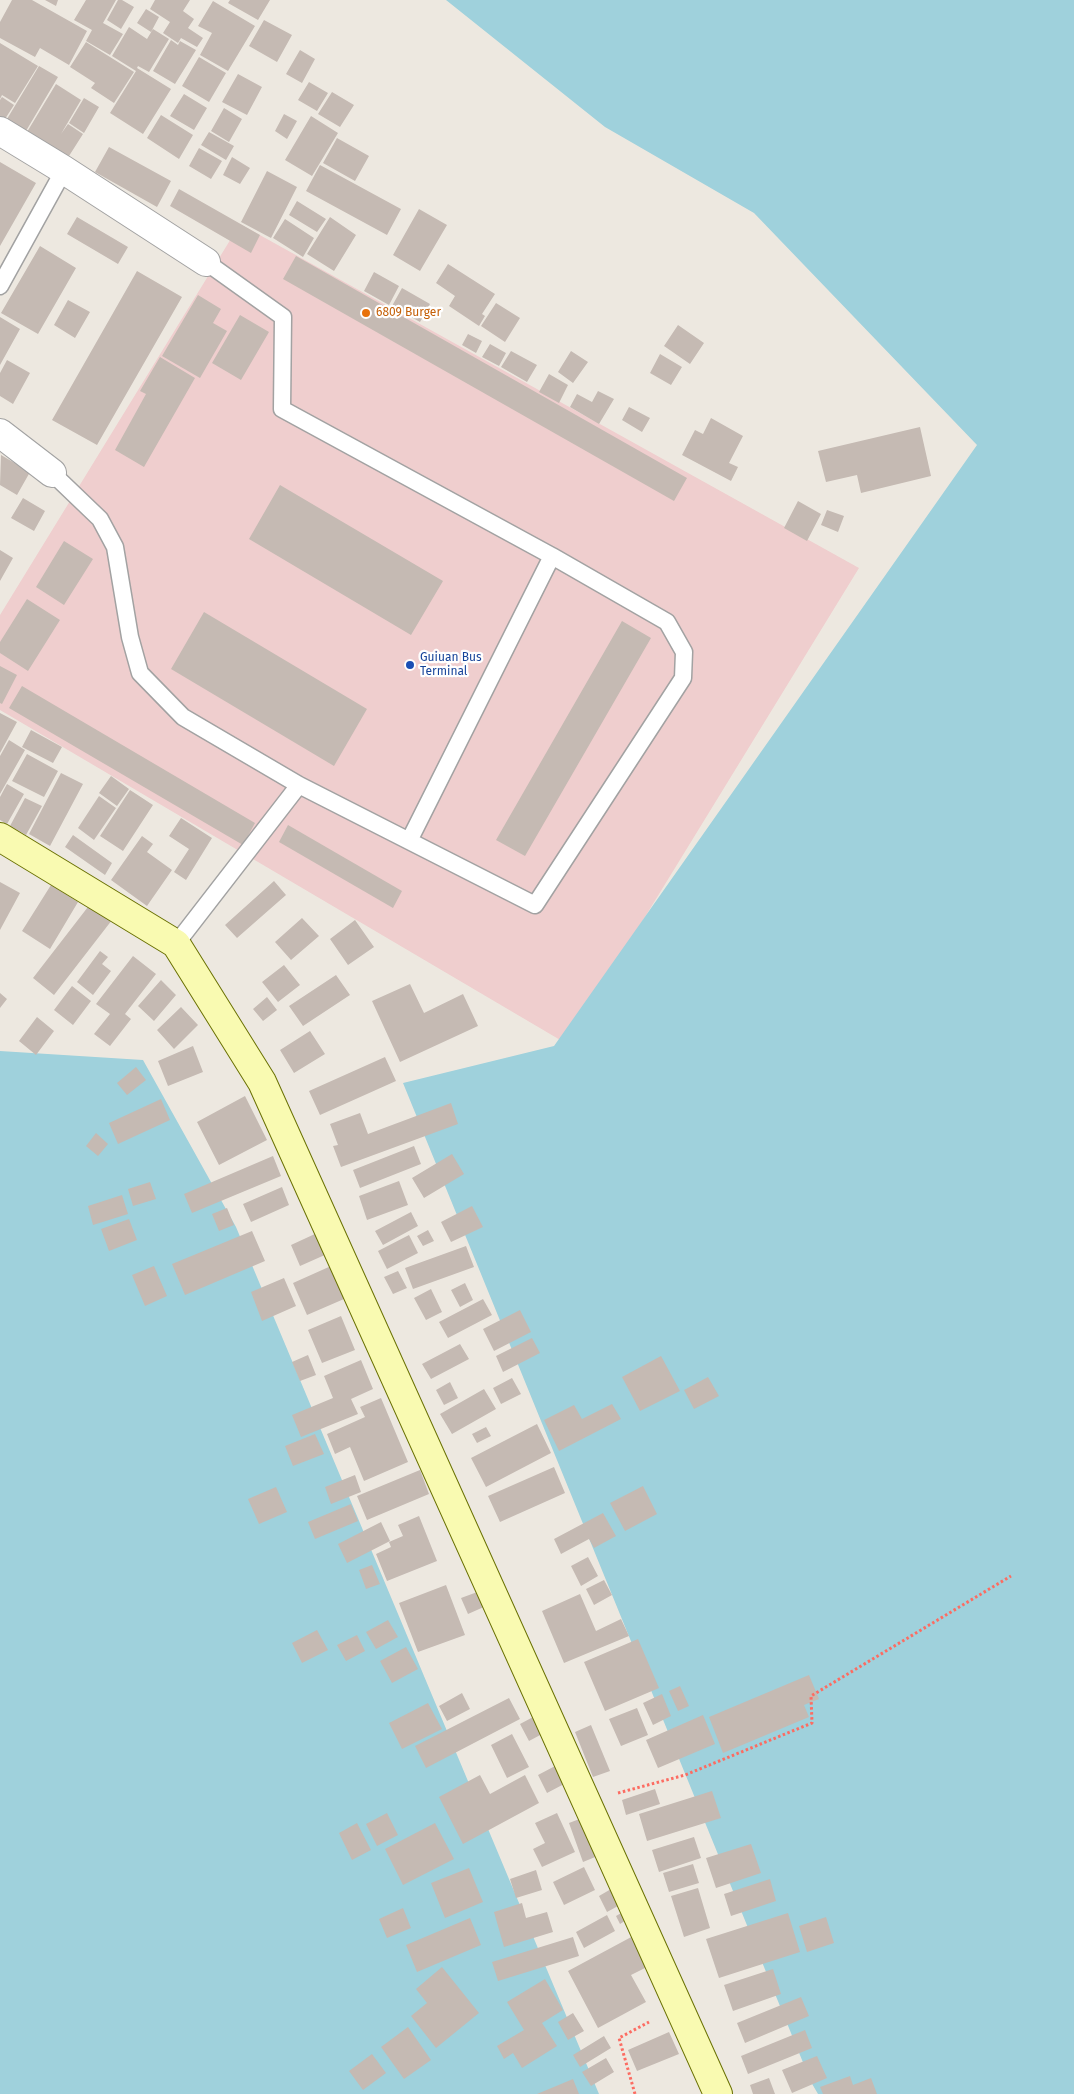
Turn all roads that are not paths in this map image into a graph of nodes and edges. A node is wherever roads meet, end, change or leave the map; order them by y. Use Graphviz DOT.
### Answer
graph roads {
  1 [pos="0,130"];
  2 [pos="64,170"];
  3 [pos="206,262"];
  4 [pos="0,286"];
  5 [pos="0,433"];
  6 [pos="52,473"];
  7 [pos="552,556"];
  8 [pos="299,785"];
  9 [pos="0,837"];
  10 [pos="409,841"];
  11 [pos="176,944"];
  12 [pos="718,2094"];
  1 -- 2 [label="street"];
  2 -- 3 [label="street"];
  2 -- 4 [label="lane"];
  3 -- 7 [label="lane"];
  5 -- 6 [label="street"];
  6 -- 8 [label="lane"];
  7 -- 10 [label="lane"];
  7 -- 10 [label="lane"];
  8 -- 10 [label="lane"];
  8 -- 11 [label="lane"];
  9 -- 11 [label="street"];
  11 -- 12 [label="street"];
}
